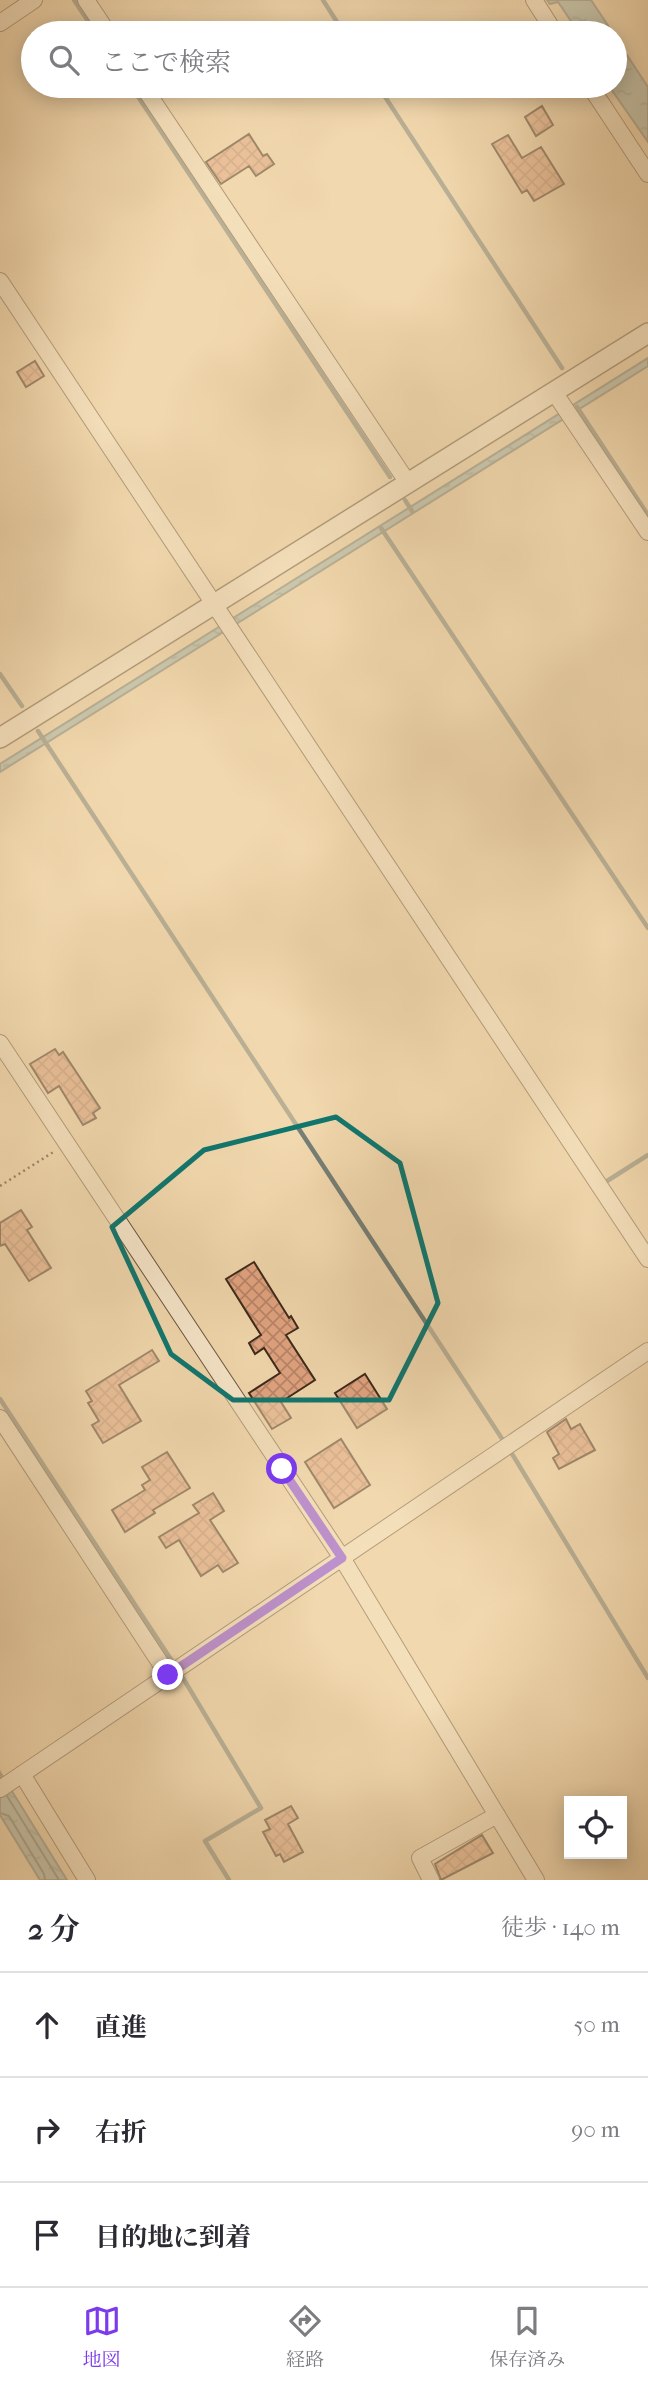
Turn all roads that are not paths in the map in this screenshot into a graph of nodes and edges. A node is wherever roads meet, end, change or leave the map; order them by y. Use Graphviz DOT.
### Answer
graph roads {
  1 [pos="34,0"];
  2 [pos="86,0"];
  3 [pos="534,0"];
  4 [pos="100,21"];
  5 [pos="547,21"];
  6 [pos="0,23"];
  7 [pos="151,98"];
  8 [pos="598,98"];
  9 [pos="648,174"];
  10 [pos="0,281"];
  11 [pos="648,333"];
  12 [pos="559,399"];
  13 [pos="408,483"];
  14 [pos="648,532"];
  15 [pos="223,619"];
  16 [pos="0,738"];
  17 [pos="0,1042"];
  18 [pos="648,1259"];
  19 [pos="648,1351"];
  20 [pos="0,1418"];
  21 [pos="342,1558"];
  22 [pos="168,1675"];
  23 [pos="11,1781"];
  24 [pos="496,1815"];
  25 [pos="87,1880"];
  26 [pos="431,1880"];
  27 [pos="536,1880"];
  1 -- 6 [label="street"];
  2 -- 4 [label="street"];
  3 -- 5 [label="street"];
  7 -- 13 [label="street"];
  8 -- 9 [label="street"];
  10 -- 15 [label="street"];
  11 -- 12 [label="street"];
  12 -- 13 [label="street"];
  12 -- 14 [label="street"];
  13 -- 15 [label="street"];
  15 -- 16 [label="street"];
  15 -- 18 [label="street"];
  17 -- 21 [label="street"];
  19 -- 21 [label="street"];
  20 -- 22 [label="street"];
  21 -- 22 [label="street"];
  21 -- 24 [label="street"];
  22 -- 23 [label="street"];
  23 -- 25 [label="street"];
  24 -- 26 [label="street"];
  24 -- 27 [label="street"];
}
